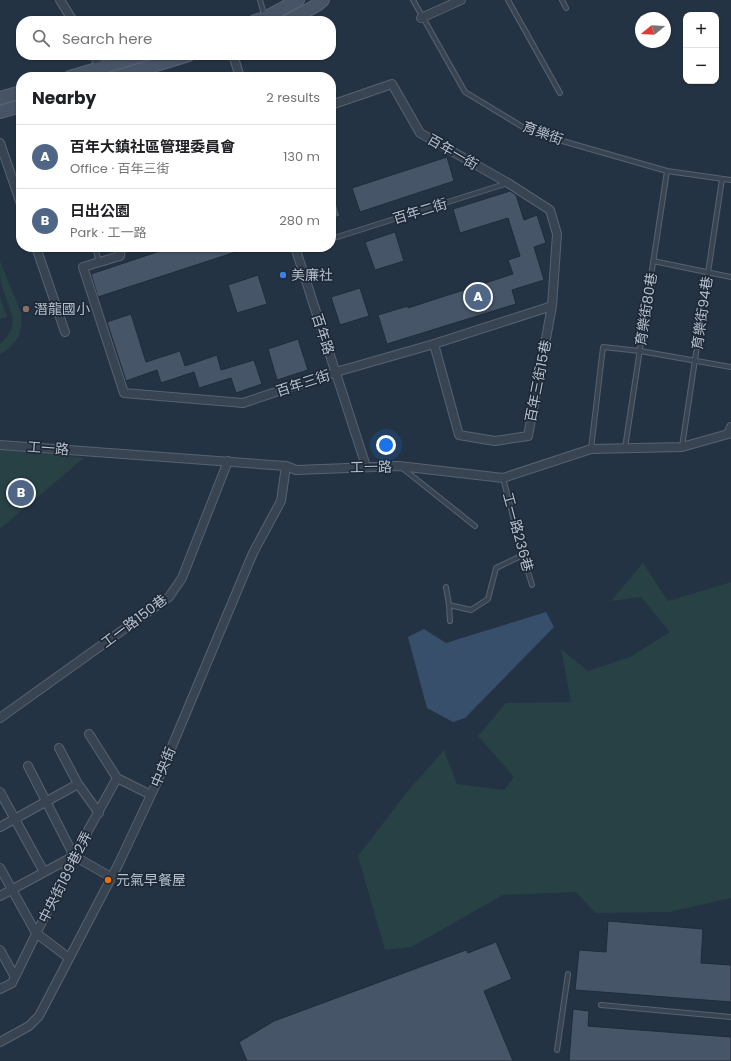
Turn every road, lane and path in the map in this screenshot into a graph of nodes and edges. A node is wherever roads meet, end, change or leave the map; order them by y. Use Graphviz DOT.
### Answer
graph roads {
  1 [pos="60,0"];
  2 [pos="260,0"];
  3 [pos="298,0"];
  4 [pos="323,0"];
  5 [pos="413,0"];
  6 [pos="462,0"];
  7 [pos="508,0"];
  8 [pos="562,0"];
  9 [pos="566,8"];
  10 [pos="70,16"];
  11 [pos="260,16"];
  12 [pos="266,16"];
  13 [pos="297,16"];
  14 [pos="421,18"];
  15 [pos="97,60"];
  16 [pos="131,60"];
  17 [pos="172,60"];
  18 [pos="235,60"];
  19 [pos="103,72"];
  20 [pos="133,72"];
  21 [pos="238,72"];
  22 [pos="16,93"];
  23 [pos="560,93"];
  24 [pos="0,98"];
  25 [pos="336,102"];
  26 [pos="16,107"];
  27 [pos="0,112"];
  28 [pos="0,143"];
  29 [pos="667,171"];
  30 [pos="722,179"];
  31 [pos="731,180"];
  32 [pos="508,183"];
  33 [pos="16,189"];
  34 [pos="336,237"];
  35 [pos="38,252"];
  36 [pos="97,252"];
  37 [pos="120,252"];
  38 [pos="297,252"];
  39 [pos="653,261"];
  40 [pos="100,262"];
  41 [pos="708,273"];
  42 [pos="731,277"];
  43 [pos="552,306"];
  44 [pos="65,332"];
  45 [pos="434,344"];
  46 [pos="640,351"];
  47 [pos="695,360"];
  48 [pos="731,367"];
  49 [pos="336,372"];
  50 [pos="731,427"];
  51 [pos="0,445"];
  52 [pos="682,447"];
  53 [pos="625,448"];
  54 [pos="591,449"];
  55 [pos="228,462"];
  56 [pos="286,466"];
  57 [pos="366,466"];
  58 [pos="399,466"];
  59 [pos="503,478"];
  60 [pos="475,526"];
  61 [pos="523,555"];
  62 [pos="532,585"];
  63 [pos="446,587"];
  64 [pos="450,605"];
  65 [pos="450,621"];
  66 [pos="0,718"];
  67 [pos="90,734"];
  68 [pos="59,748"];
  69 [pos="28,766"];
  70 [pos="117,778"];
  71 [pos="78,784"];
  72 [pos="0,792"];
  73 [pos="151,795"];
  74 [pos="47,800"];
  75 [pos="99,813"];
  76 [pos="15,819"];
  77 [pos="0,827"];
  78 [pos="74,856"];
  79 [pos="0,868"];
  80 [pos="44,872"];
  81 [pos="111,877"];
  82 [pos="12,890"];
  83 [pos="0,896"];
  84 [pos="36,933"];
  85 [pos="0,950"];
  86 [pos="69,958"];
  87 [pos="568,974"];
  88 [pos="15,977"];
  89 [pos="0,989"];
  90 [pos="601,1005"];
  91 [pos="731,1017"];
  92 [pos="1,1040"];
  93 [pos="557,1050"];
  1 -- 10 [label="street"];
  2 -- 11 [label="lane"];
  3 -- 12 [label="main road"];
  4 -- 13 [label="main road"];
  5 -- 14 [label="lane, 育樂街"];
  6 -- 14 [label="street"];
  7 -- 23 [label="lane"];
  8 -- 9 [label="lane"];
  14 -- 29 [label="lane, 育樂街"];
  15 -- 19 [label="street"];
  16 -- 19 [label="main road"];
  17 -- 20 [label="main road"];
  18 -- 21 [label="street"];
  22 -- 24 [label="main road"];
  25 -- 32 [label="street, 百年一街"];
  26 -- 27 [label="main road"];
  28 -- 33 [label="street"];
  29 -- 30 [label="lane, 育樂街"];
  29 -- 39 [label="lane, 育樂街80巷"];
  30 -- 31 [label="lane, 育樂街"];
  30 -- 41 [label="lane, 育樂街94巷"];
  32 -- 34 [label="lane, 百年二街"];
  32 -- 43 [label="street"];
  35 -- 44 [label="street"];
  36 -- 40 [label="lane"];
  37 -- 40 [label="street"];
  38 -- 49 [label="street, 百年路"];
  39 -- 41 [label="lane"];
  39 -- 46 [label="lane, 育樂街80巷"];
  40 -- 49 [label="street, 百年三街"];
  41 -- 42 [label="lane"];
  41 -- 47 [label="lane, 育樂街94巷"];
  43 -- 45 [label="street, 百年三街"];
  43 -- 45 [label="street, 百年三街15巷"];
  45 -- 49 [label="street, 百年三街"];
  46 -- 47 [label="lane"];
  46 -- 53 [label="lane, 育樂街80巷"];
  46 -- 54 [label="lane"];
  47 -- 48 [label="lane"];
  47 -- 52 [label="lane, 育樂街94巷"];
  49 -- 57 [label="street, 百年路"];
  50 -- 52 [label="street, 工一路"];
  51 -- 55 [label="street, 工一路"];
  52 -- 53 [label="street, 工一路"];
  53 -- 54 [label="street, 工一路"];
  54 -- 59 [label="street, 工一路"];
  55 -- 56 [label="street, 工一路"];
  55 -- 66 [label="street, 工一路150巷"];
  56 -- 57 [label="street, 工一路"];
  56 -- 73 [label="street, 中央街"];
  57 -- 58 [label="street, 工一路"];
  58 -- 59 [label="street, 工一路"];
  58 -- 60 [label="lane"];
  59 -- 61 [label="lane, 工一路236巷"];
  61 -- 62 [label="lane, 工一路236巷"];
  61 -- 64 [label="lane"];
  63 -- 64 [label="lane"];
  64 -- 65 [label="lane"];
  67 -- 70 [label="street"];
  68 -- 71 [label="street"];
  69 -- 74 [label="street"];
  70 -- 73 [label="street"];
  70 -- 75 [label="street, 中央街189巷2弄"];
  71 -- 74 [label="street"];
  71 -- 75 [label="street"];
  72 -- 76 [label="street"];
  73 -- 81 [label="street, 中央街"];
  74 -- 76 [label="street"];
  74 -- 78 [label="street"];
  75 -- 78 [label="street, 中央街189巷2弄"];
  76 -- 77 [label="street"];
  76 -- 80 [label="street"];
  78 -- 80 [label="street"];
  78 -- 81 [label="street"];
  78 -- 84 [label="street, 中央街189巷2弄"];
  79 -- 82 [label="street"];
  80 -- 82 [label="street"];
  81 -- 86 [label="street, 中央街"];
  82 -- 83 [label="street"];
  82 -- 84 [label="street"];
  84 -- 86 [label="street"];
  84 -- 88 [label="street, 中央街189巷2弄"];
  85 -- 88 [label="street"];
  86 -- 92 [label="street, 中央街"];
  87 -- 93 [label="lane"];
  88 -- 89 [label="street"];
  90 -- 91 [label="lane"];
}
